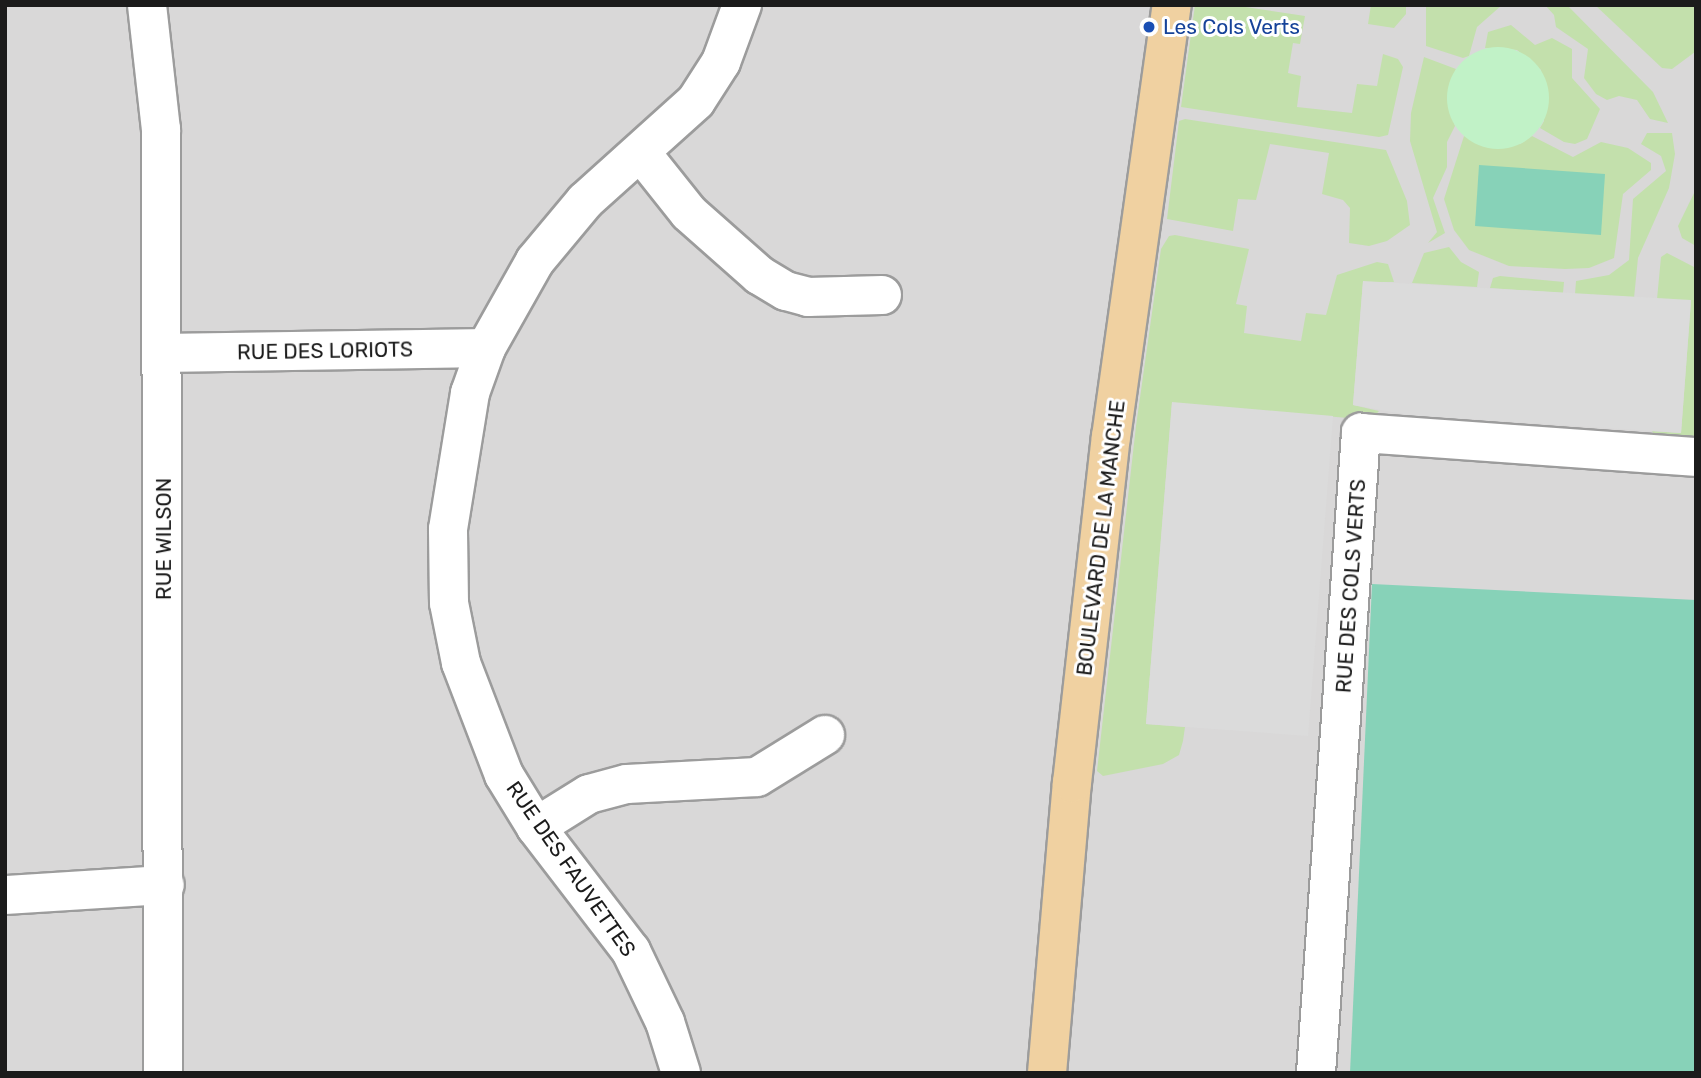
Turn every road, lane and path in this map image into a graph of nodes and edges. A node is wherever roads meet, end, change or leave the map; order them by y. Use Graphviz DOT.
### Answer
graph roads {
  1 [pos="146,5"];
  2 [pos="742,5"];
  3 [pos="1172,5"];
  4 [pos="642,154"];
  5 [pos="882,295"];
  6 [pos="486,348"];
  7 [pos="164,353"];
  8 [pos="1696,457"];
  9 [pos="825,735"];
  10 [pos="536,827"];
  11 [pos="165,885"];
  12 [pos="5,895"];
  13 [pos="163,1073"];
  14 [pos="681,1073"];
  15 [pos="1046,1073"];
  16 [pos="1316,1073"];
  1 -- 7 [label="street, RUE WILSON"];
  2 -- 4 [label="street, RUE DES FAUVETTES"];
  3 -- 15 [label="main road, BOULEVARD DE LA MANCHE"];
  4 -- 5 [label="street"];
  4 -- 6 [label="street, RUE DES FAUVETTES"];
  6 -- 7 [label="street, RUE DES LORIOTS"];
  6 -- 10 [label="street, RUE DES FAUVETTES"];
  7 -- 11 [label="street, RUE WILSON"];
  8 -- 16 [label="street, RUE DES COLS VERTS"];
  9 -- 10 [label="street"];
  10 -- 14 [label="street, RUE DES FAUVETTES"];
  11 -- 12 [label="street"];
  11 -- 13 [label="street, RUE WILSON"];
}
